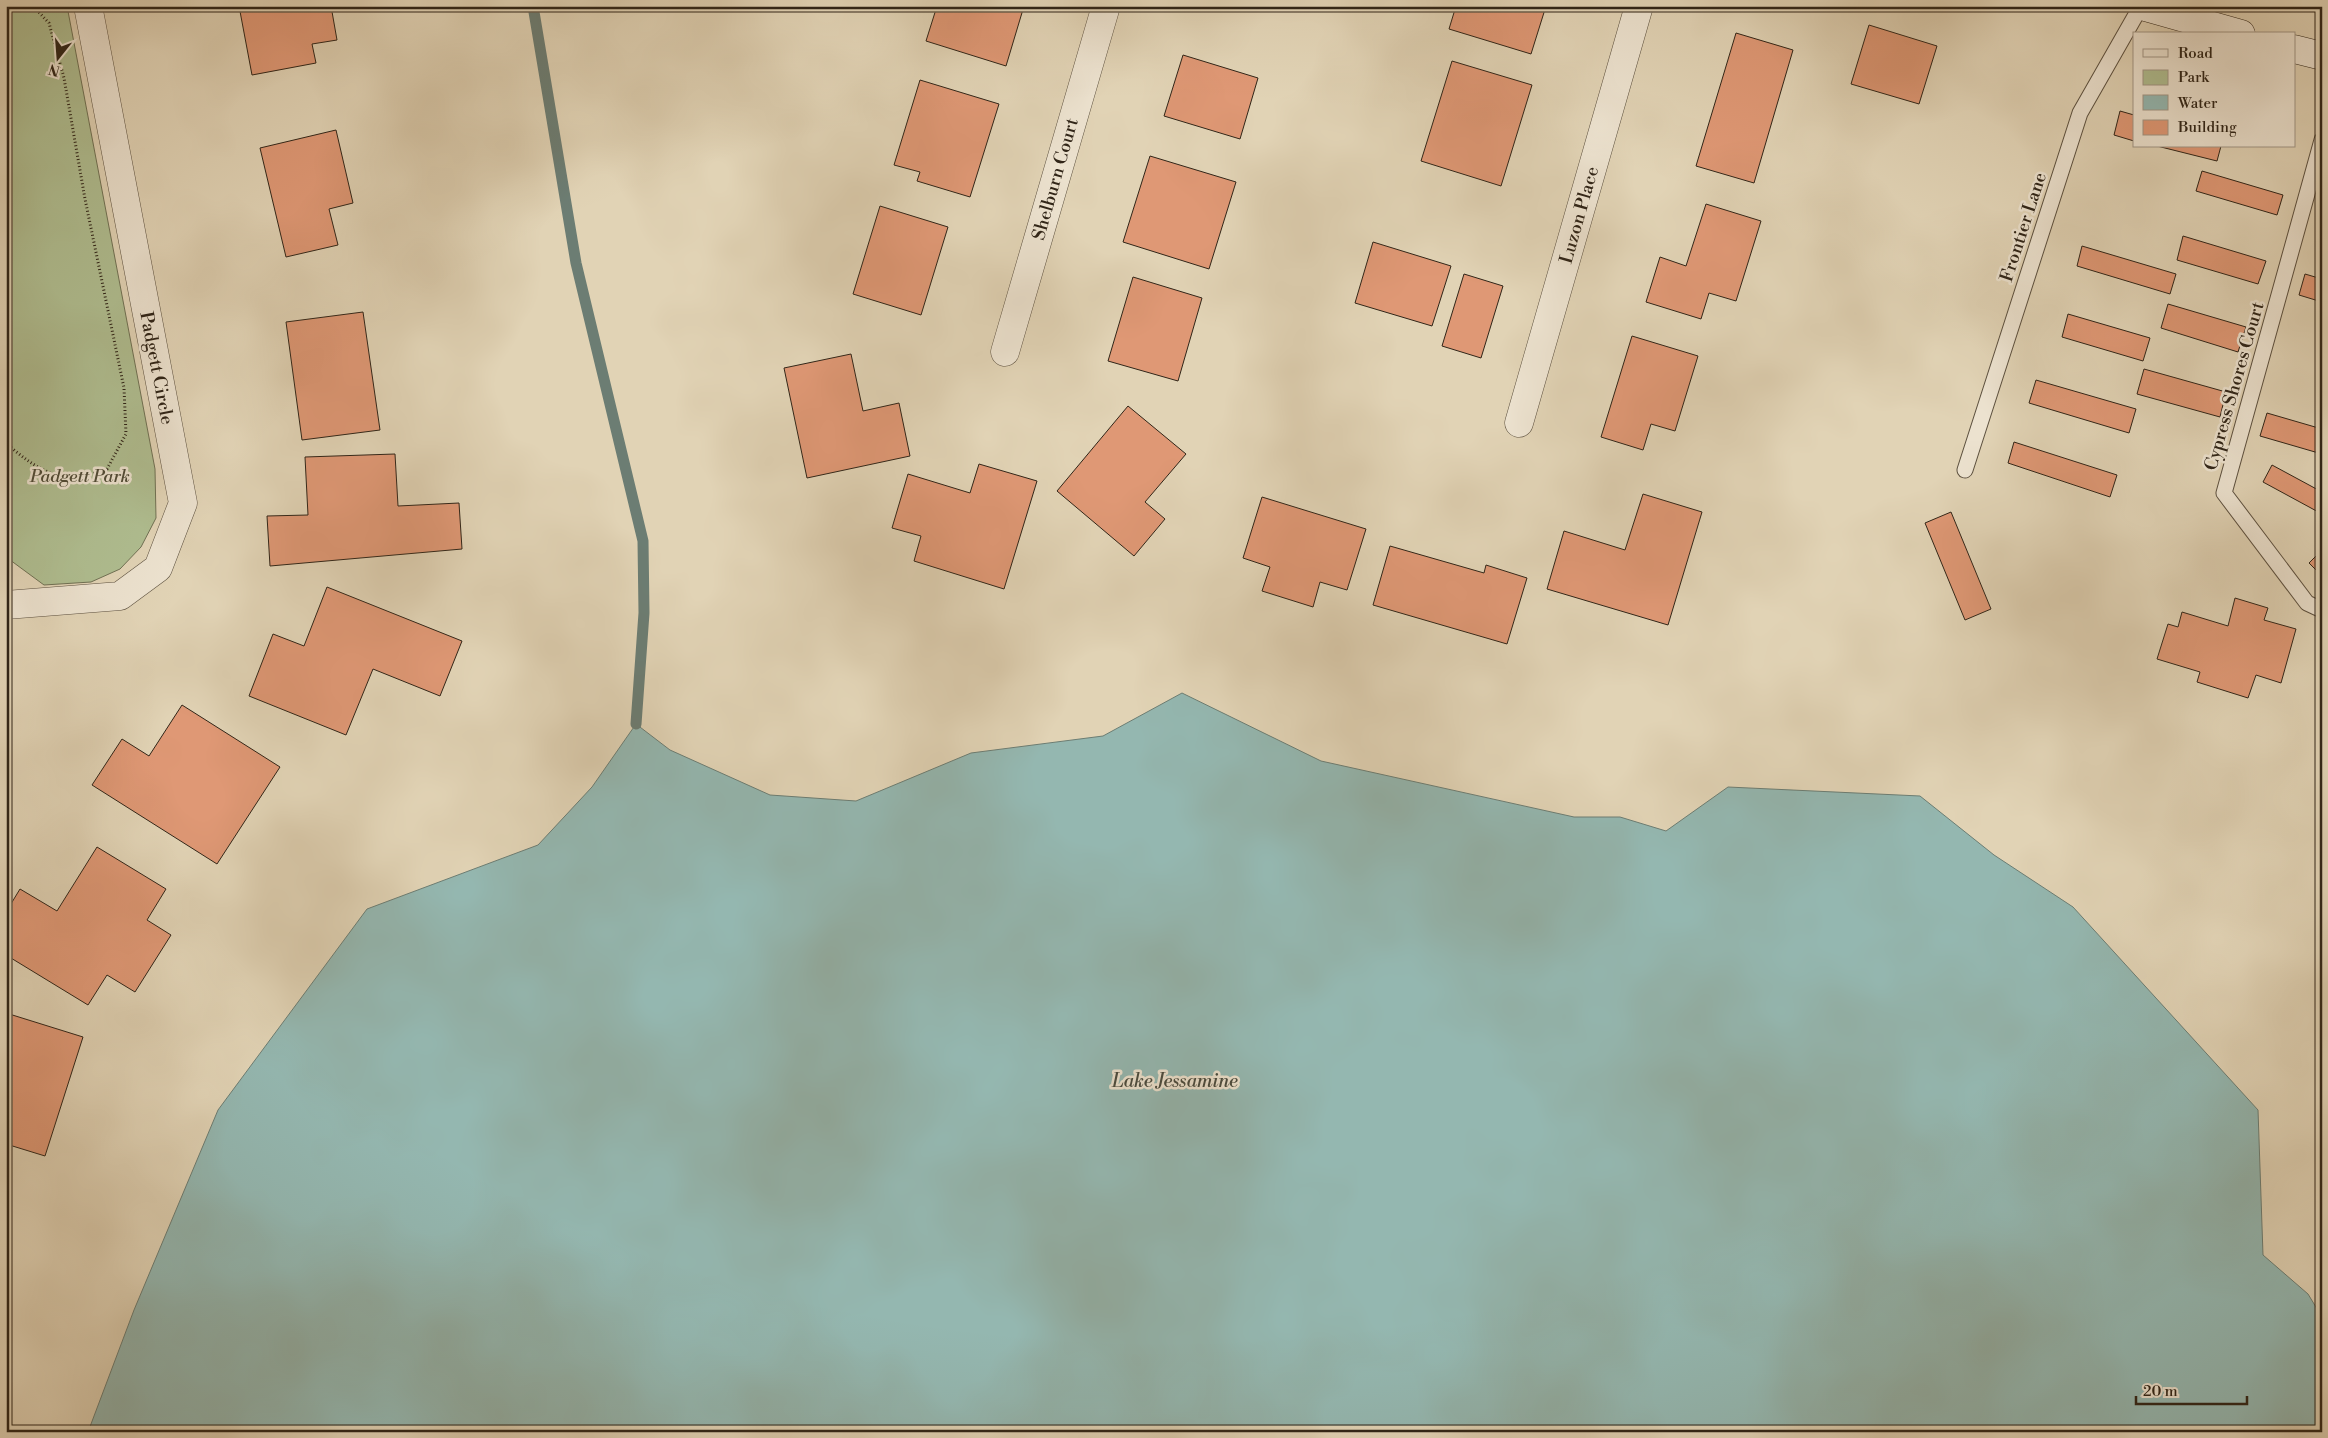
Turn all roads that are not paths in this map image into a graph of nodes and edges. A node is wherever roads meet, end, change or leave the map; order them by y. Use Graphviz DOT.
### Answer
graph roads {
  1 [pos="88,6"];
  2 [pos="1106,6"];
  3 [pos="1639,6"];
  4 [pos="2142,6"];
  5 [pos="2233,32"];
  6 [pos="2296,50"];
  7 [pos="2322,56"];
  8 [pos="2322,140"];
  9 [pos="1005,352"];
  10 [pos="1519,423"];
  11 [pos="1965,470"];
  12 [pos="6,605"];
  13 [pos="2322,610"];
  1 -- 12 [label="street, Padgett Circle"];
  2 -- 9 [label="street, Shelburn Court"];
  3 -- 10 [label="street, Luzon Place"];
  4 -- 5 [label="street"];
  4 -- 11 [label="lane, Frontier Lane"];
  6 -- 7 [label="street"];
  8 -- 13 [label="lane, Cypress Shores Court"];
}
